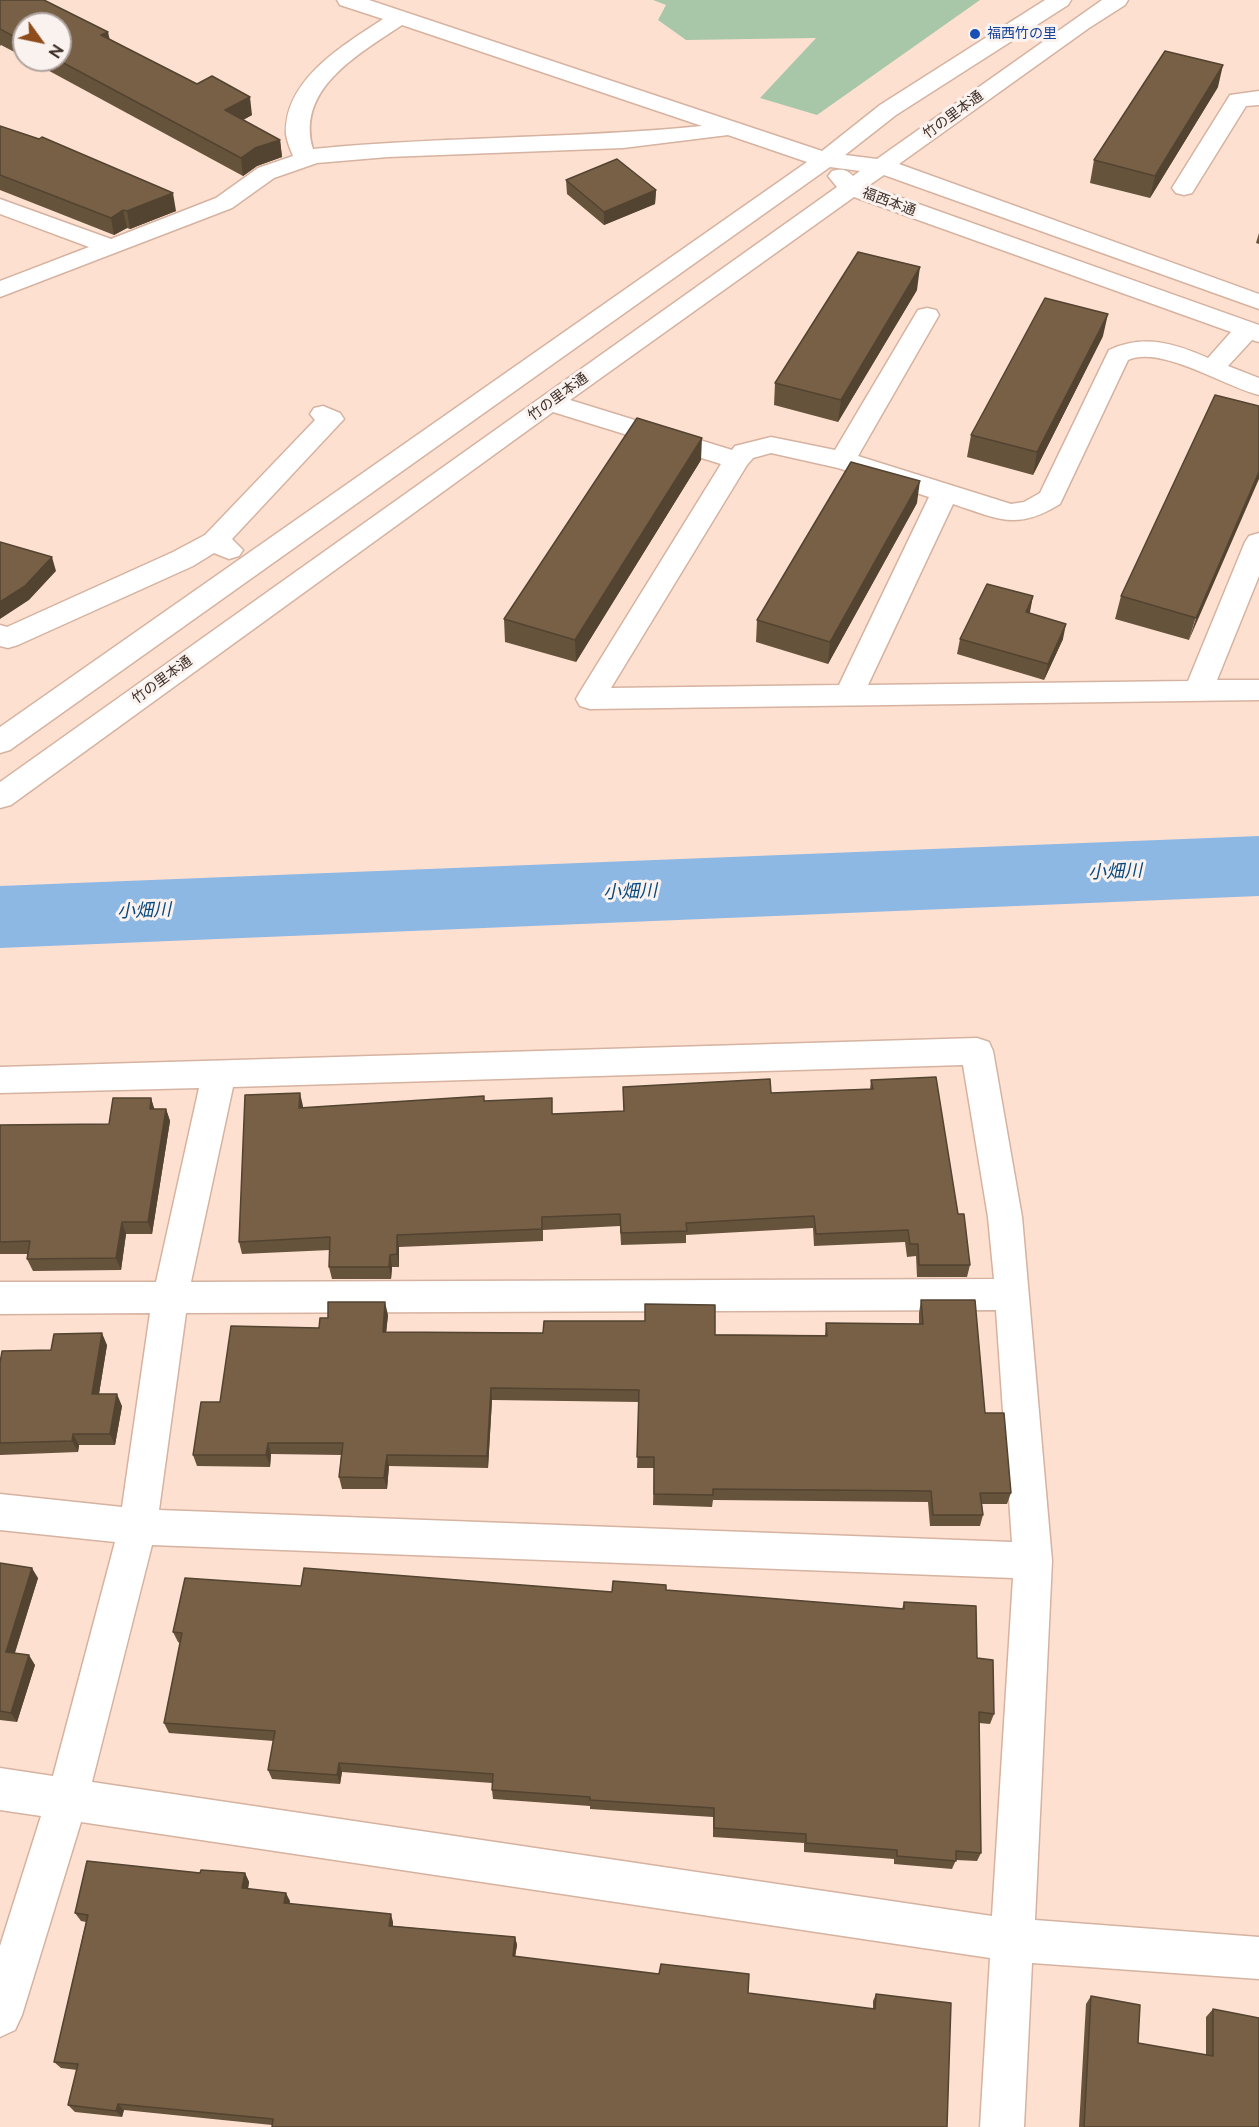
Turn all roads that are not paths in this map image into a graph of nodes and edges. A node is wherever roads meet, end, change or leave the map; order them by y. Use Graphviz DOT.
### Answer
graph roads {
  1 [pos="348,0"];
  2 [pos="1060,0"];
  3 [pos="1117,0"];
  4 [pos="398,18"];
  5 [pos="1259,98"];
  6 [pos="731,130"];
  7 [pos="305,159"];
  8 [pos="825,160"];
  9 [pos="882,166"];
  10 [pos="852,188"];
  11 [pos="1184,188"];
  12 [pos="0,206"];
  13 [pos="111,247"];
  14 [pos="0,290"];
  15 [pos="1259,303"];
  16 [pos="927,315"];
  17 [pos="1253,332"];
  18 [pos="1212,369"];
  19 [pos="1259,387"];
  20 [pos="551,403"];
  21 [pos="323,414"];
  22 [pos="737,460"];
  23 [pos="842,460"];
  24 [pos="945,492"];
  25 [pos="1259,542"];
  26 [pos="0,635"];
  27 [pos="1199,690"];
  28 [pos="1259,690"];
  29 [pos="848,696"];
  30 [pos="0,742"];
  31 [pos="0,797"];
  32 [pos="219,1074"];
  33 [pos="0,1080"];
  34 [pos="1013,1294"];
  35 [pos="170,1297"];
  36 [pos="0,1298"];
  37 [pos="0,1512"];
  38 [pos="138,1527"];
  39 [pos="1033,1561"];
  40 [pos="0,1789"];
  41 [pos="67,1800"];
  42 [pos="1012,1940"];
  43 [pos="1259,1958"];
  44 [pos="0,2015"];
  45 [pos="1002,2127"];
  1 -- 4 [label="street"];
  2 -- 8 [label="street"];
  3 -- 9 [label="street, 竹の里本通"];
  4 -- 6 [label="street"];
  4 -- 7 [label="street"];
  5 -- 11 [label="street"];
  6 -- 7 [label="street"];
  6 -- 8 [label="street"];
  7 -- 13 [label="street"];
  8 -- 9 [label="street, 福西本通"];
  8 -- 10 [label="street, 福西本通"];
  8 -- 30 [label="street"];
  9 -- 10 [label="street, 竹の里本通"];
  9 -- 15 [label="street, 福西本通"];
  10 -- 17 [label="street, 福西本通"];
  10 -- 20 [label="street, 竹の里本通"];
  12 -- 13 [label="street"];
  13 -- 14 [label="street"];
  16 -- 23 [label="street"];
  17 -- 18 [label="street"];
  18 -- 19 [label="street"];
  18 -- 24 [label="street"];
  20 -- 22 [label="street"];
  20 -- 31 [label="street, 竹の里本通"];
  21 -- 26 [label="street"];
  22 -- 23 [label="street"];
  22 -- 29 [label="street"];
  23 -- 24 [label="street"];
  24 -- 29 [label="street"];
  25 -- 27 [label="street"];
  27 -- 28 [label="street"];
  27 -- 29 [label="street"];
  32 -- 33 [label="street"];
  32 -- 34 [label="street"];
  32 -- 35 [label="street"];
  34 -- 35 [label="street"];
  34 -- 39 [label="street"];
  35 -- 36 [label="street"];
  35 -- 38 [label="street"];
  37 -- 38 [label="street"];
  38 -- 39 [label="street"];
  38 -- 41 [label="street"];
  39 -- 42 [label="street"];
  40 -- 41 [label="street"];
  41 -- 42 [label="street"];
  41 -- 44 [label="street"];
  42 -- 43 [label="street"];
  42 -- 45 [label="street"];
}
